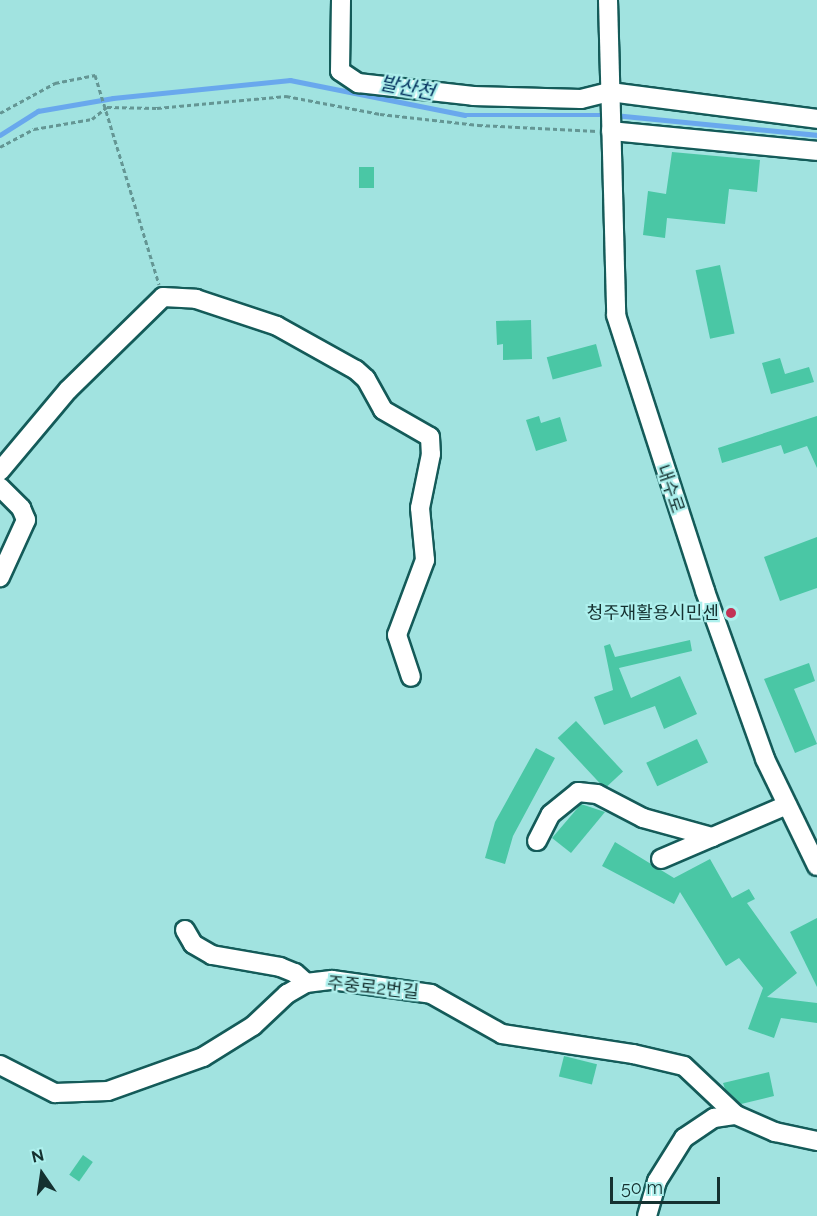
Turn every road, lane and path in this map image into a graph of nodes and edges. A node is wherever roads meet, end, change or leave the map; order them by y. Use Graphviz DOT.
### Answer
graph roads {
  1 [pos="341,0"];
  2 [pos="608,0"];
  3 [pos="610,95"];
  4 [pos="107,105"];
  5 [pos="0,113"];
  6 [pos="817,119"];
  7 [pos="611,128"];
  8 [pos="0,147"];
  9 [pos="817,151"];
  10 [pos="164,297"];
  11 [pos="0,471"];
  12 [pos="0,487"];
  13 [pos="0,577"];
  14 [pos="411,677"];
  15 [pos="787,805"];
  16 [pos="712,837"];
  17 [pos="537,841"];
  18 [pos="661,859"];
  19 [pos="817,866"];
  20 [pos="185,930"];
  21 [pos="306,983"];
  22 [pos="0,1065"];
  23 [pos="736,1115"];
  24 [pos="817,1141"];
  25 [pos="647,1216"];
  1 -- 3 [label="street"];
  2 -- 3 [label="street, 내수로"];
  3 -- 6 [label="street"];
  3 -- 7 [label="street, 내수로"];
  4 -- 5 [label="path"];
  4 -- 7 [label="path"];
  4 -- 8 [label="path"];
  4 -- 10 [label="path"];
  7 -- 9 [label="street"];
  7 -- 15 [label="street, 내수로"];
  10 -- 11 [label="street"];
  10 -- 14 [label="street"];
  12 -- 13 [label="street"];
  15 -- 16 [label="street"];
  15 -- 19 [label="street, 내수로"];
  16 -- 17 [label="street"];
  16 -- 18 [label="street"];
  20 -- 21 [label="street"];
  21 -- 22 [label="street, 주중로2번길"];
  21 -- 23 [label="street, 주중로2번길"];
  23 -- 24 [label="street, 주중로2번길"];
  23 -- 25 [label="street"];
}
